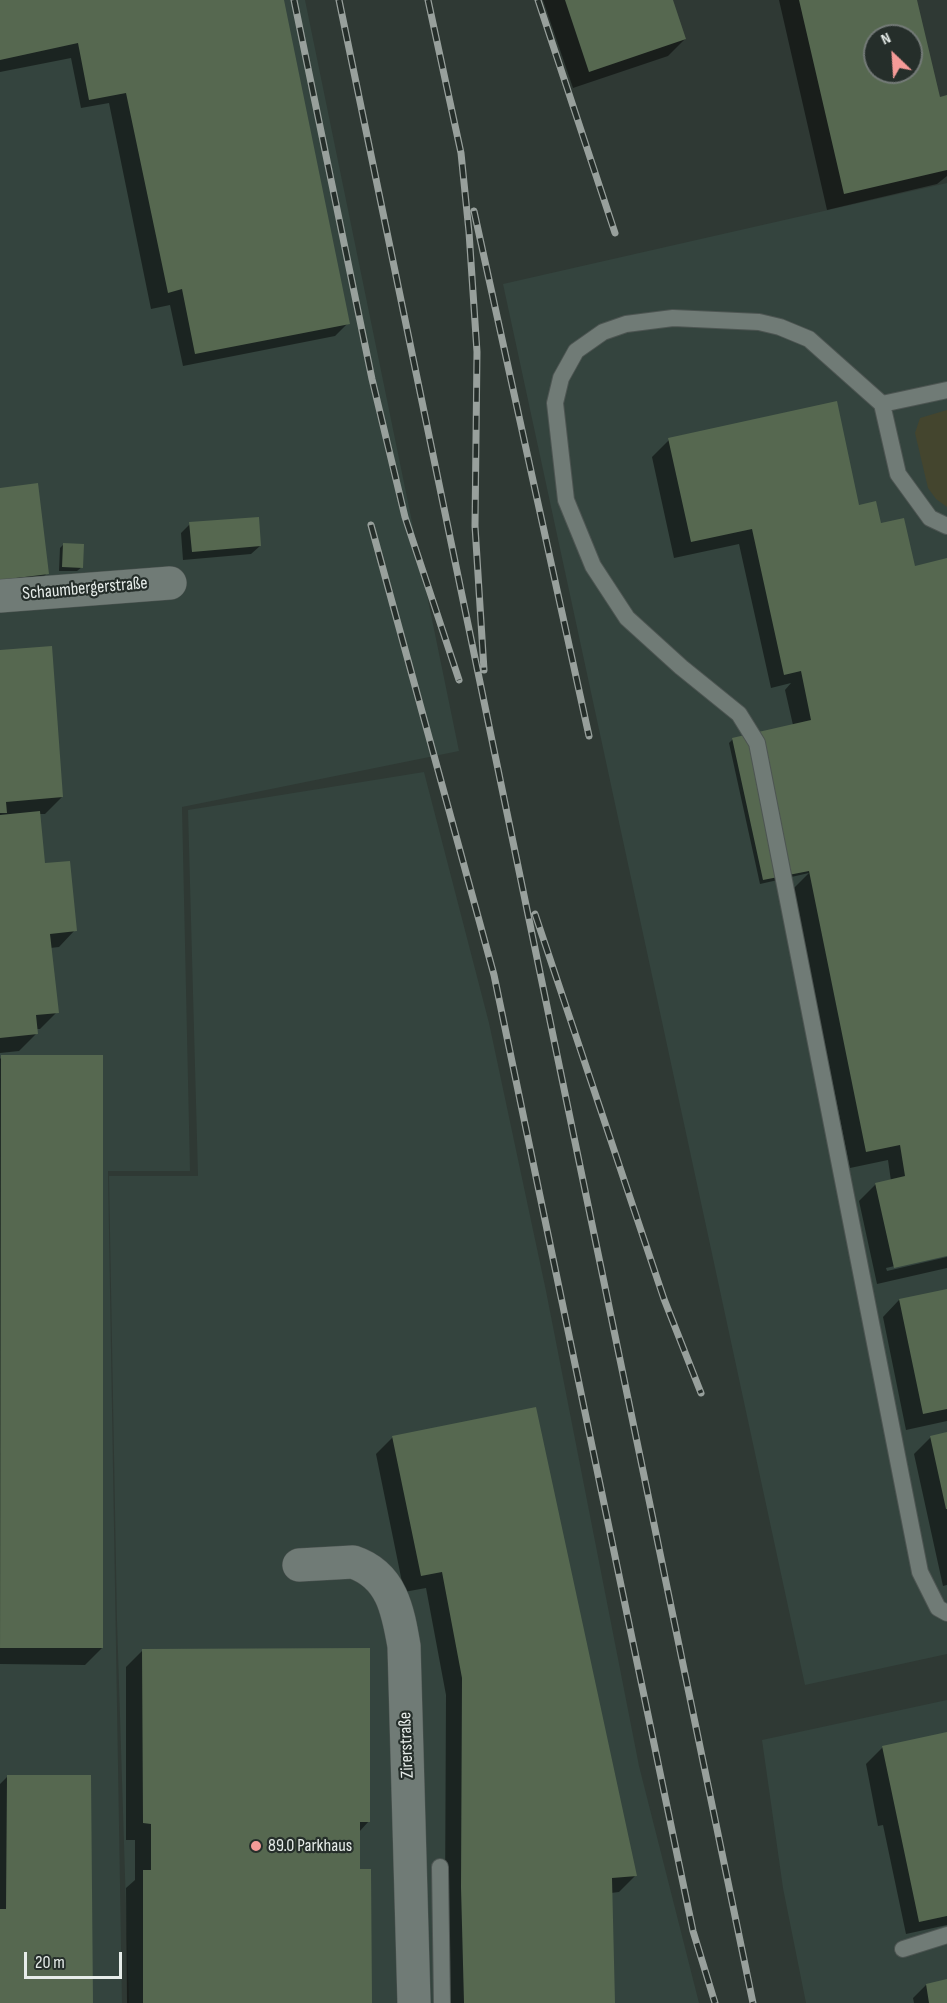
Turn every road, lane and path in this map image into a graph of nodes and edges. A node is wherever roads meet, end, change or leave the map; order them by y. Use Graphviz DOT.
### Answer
graph roads {
  1 [pos="947,390"];
  2 [pos="882,404"];
  3 [pos="947,526"];
  4 [pos="170,583"];
  5 [pos="0,596"];
  6 [pos="299,1565"];
  7 [pos="947,1613"];
  8 [pos="440,1867"];
  9 [pos="947,1935"];
  10 [pos="903,1949"];
  11 [pos="414,2003"];
  12 [pos="442,2003"];
  1 -- 2 [label="lane"];
  2 -- 3 [label="lane"];
  2 -- 7 [label="lane"];
  4 -- 5 [label="street, Schaumbergerstraße"];
  6 -- 11 [label="street, Zirerstraße"];
  8 -- 12 [label="lane"];
  9 -- 10 [label="lane"];
}
